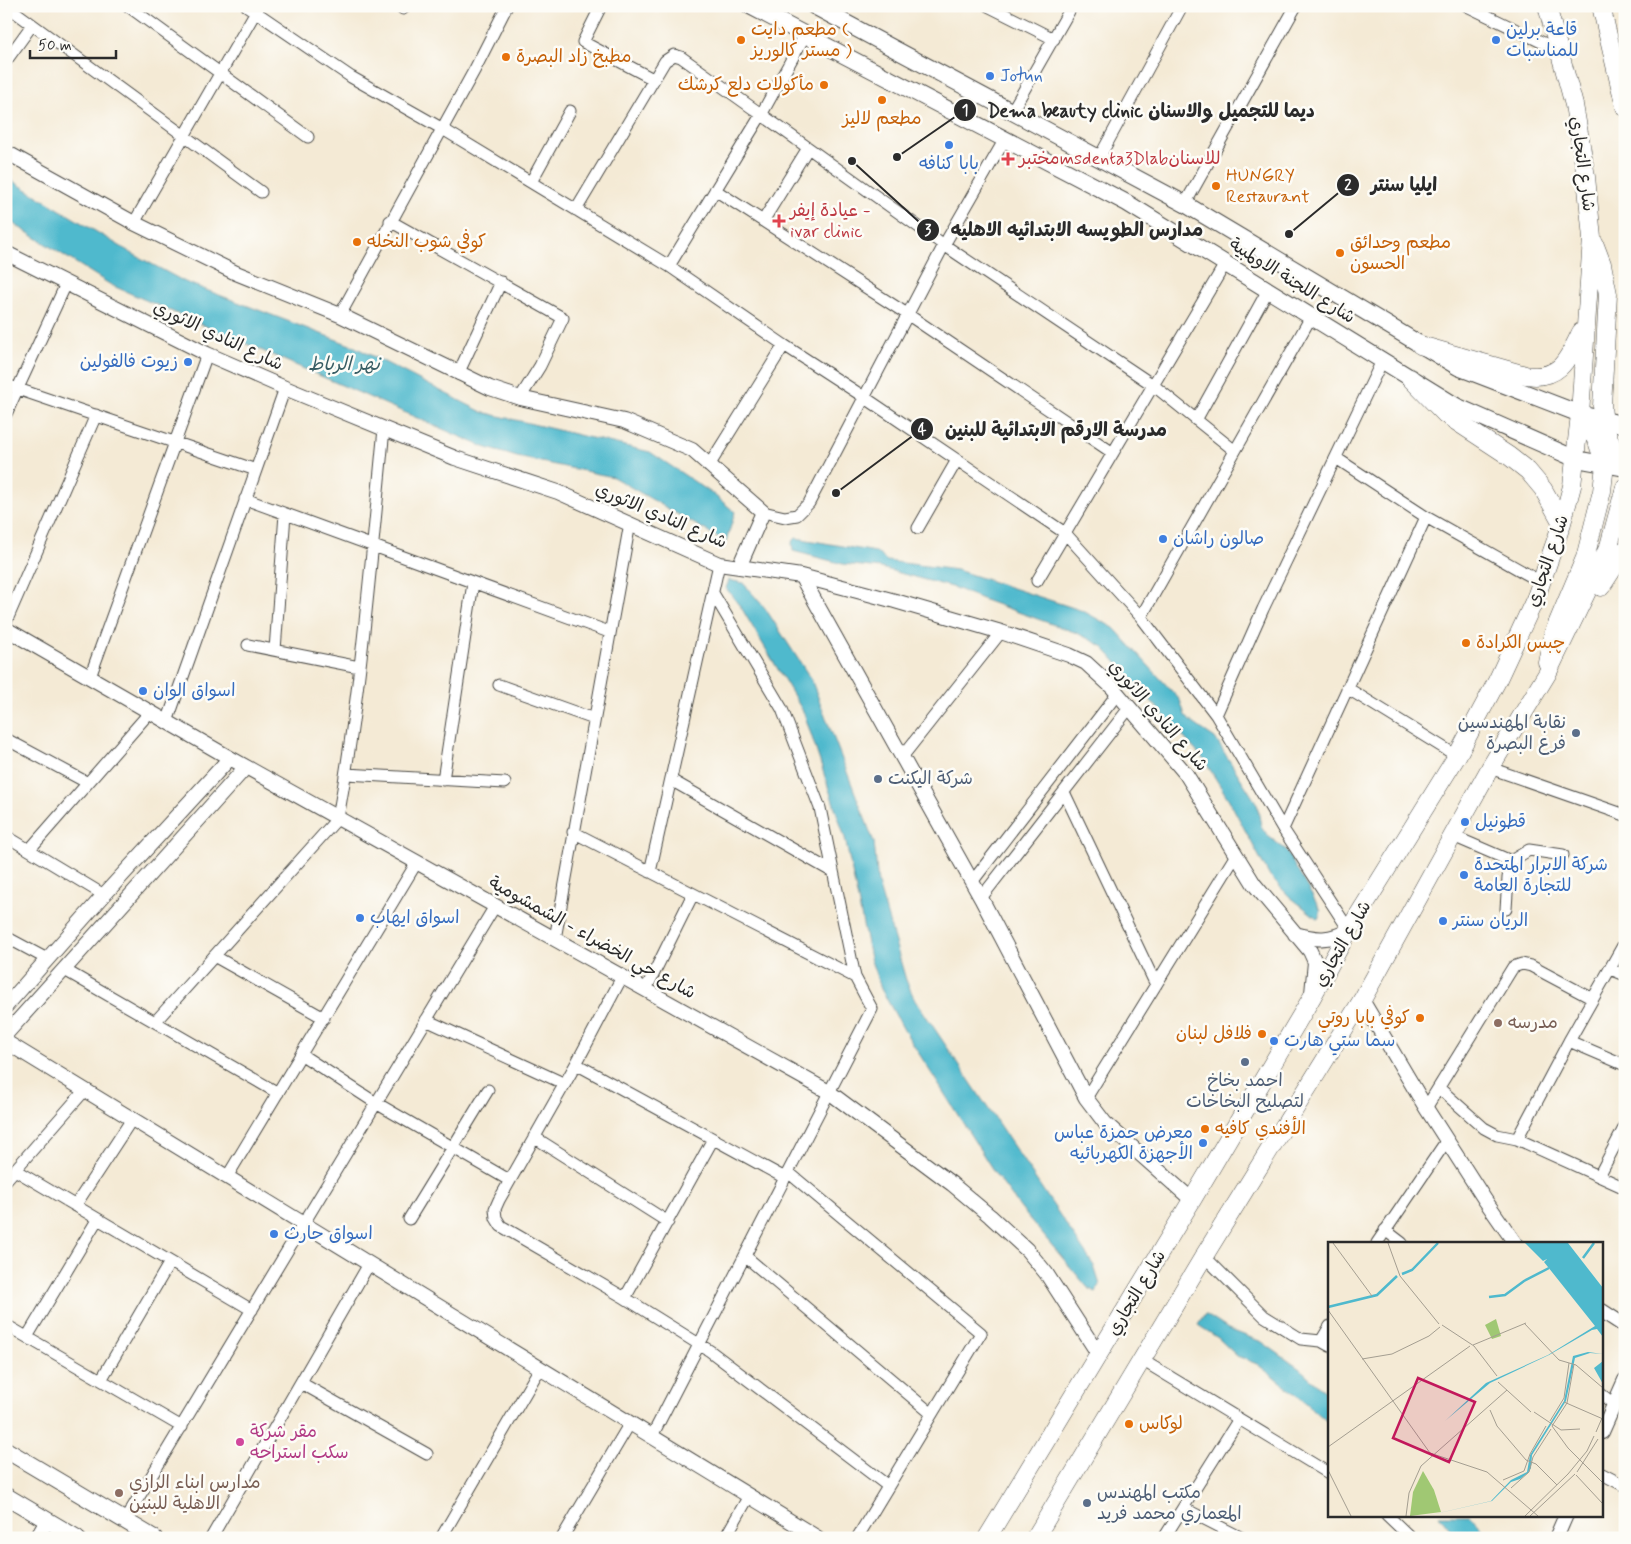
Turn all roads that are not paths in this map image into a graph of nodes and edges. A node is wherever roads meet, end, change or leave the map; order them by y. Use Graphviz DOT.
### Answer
graph roads {
  1 [pos="7,6"];
  2 [pos="128,6"];
  3 [pos="507,6"];
  4 [pos="601,6"];
  5 [pos="750,6"];
  6 [pos="988,6"];
  7 [pos="1072,6"];
  8 [pos="1182,6"];
  9 [pos="1296,6"];
  10 [pos="1467,6"];
  11 [pos="1548,6"];
  12 [pos="1601,6"];
  13 [pos="254,8"];
  14 [pos="821,8"];
  15 [pos="32,25"];
  16 [pos="805,35"];
  17 [pos="1054,39"];
  18 [pos="1560,51"];
  19 [pos="6,61"];
  20 [pos="220,74"];
  21 [pos="654,79"];
  22 [pos="1625,107"];
  23 [pos="570,111"];
  24 [pos="1012,112"];
  25 [pos="761,115"];
  26 [pos="441,128"];
  27 [pos="184,136"];
  28 [pos="308,137"];
  29 [pos="1005,139"];
  30 [pos="808,148"];
  31 [pos="6,152"];
  32 [pos="1100,158"];
  33 [pos="531,182"];
  34 [pos="715,190"];
  35 [pos="261,192"];
  36 [pos="1185,204"];
  37 [pos="576,210"];
  38 [pos="390,221"];
  39 [pos="763,221"];
  40 [pos="134,223"];
  41 [pos="1592,238"];
  42 [pos="944,244"];
  43 [pos="6,253"];
  44 [pos="1225,264"];
  45 [pos="669,266"];
  46 [pos="501,282"];
  47 [pos="66,284"];
  48 [pos="1268,290"];
  49 [pos="907,314"];
  50 [pos="340,315"];
  51 [pos="1311,317"];
  52 [pos="1586,323"];
  53 [pos="784,345"];
  54 [pos="1420,345"];
  55 [pos="207,354"];
  56 [pos="1382,361"];
  57 [pos="458,374"];
  58 [pos="1410,378"];
  59 [pos="6,385"];
  60 [pos="1153,385"];
  61 [pos="284,388"];
  62 [pos="18,389"];
  63 [pos="864,397"];
  64 [pos="520,398"];
  65 [pos="6,414"];
  66 [pos="1580,414"];
  67 [pos="96,416"];
  68 [pos="1196,420"];
  69 [pos="1603,420"];
  70 [pos="1625,426"];
  71 [pos="384,429"];
  72 [pos="175,442"];
  73 [pos="1612,446"];
  74 [pos="1235,451"];
  75 [pos="1113,453"];
  76 [pos="1336,458"];
  77 [pos="1576,459"];
  78 [pos="957,460"];
  79 [pos="1625,463"];
  80 [pos="710,464"];
  81 [pos="1605,465"];
  82 [pos="1625,468"];
  83 [pos="256,470"];
  84 [pos="1625,487"];
  85 [pos="245,499"];
  86 [pos="763,512"];
  87 [pos="285,514"];
  88 [pos="1426,517"];
  89 [pos="630,523"];
  90 [pos="1562,523"];
  91 [pos="918,528"];
  92 [pos="1065,533"];
  93 [pos="372,546"];
  94 [pos="1625,550"];
  95 [pos="720,564"];
  96 [pos="739,567"];
  97 [pos="801,576"];
  98 [pos="1037,581"];
  99 [pos="1541,582"];
  100 [pos="473,583"];
  101 [pos="713,593"];
  102 [pos="1141,617"];
  103 [pos="6,622"];
  104 [pos="6,629"];
  105 [pos="609,632"];
  106 [pos="1001,632"];
  107 [pos="1565,639"];
  108 [pos="248,645"];
  109 [pos="275,650"];
  110 [pos="359,667"];
  111 [pos="1547,674"];
  112 [pos="90,677"];
  113 [pos="499,685"];
  114 [pos="1347,688"];
  115 [pos="1118,693"];
  116 [pos="1130,707"];
  117 [pos="150,712"];
  118 [pos="1216,714"];
  119 [pos="594,718"];
  120 [pos="167,722"];
  121 [pos="6,739"];
  122 [pos="1457,756"];
  123 [pos="902,757"];
  124 [pos="230,758"];
  125 [pos="246,767"];
  126 [pos="1490,768"];
  127 [pos="346,774"];
  128 [pos="442,780"];
  129 [pos="671,780"];
  130 [pos="88,783"];
  131 [pos="505,783"];
  132 [pos="1064,792"];
  133 [pos="1625,815"];
  134 [pos="338,818"];
  135 [pos="1283,829"];
  136 [pos="573,832"];
  137 [pos="6,836"];
  138 [pos="1453,836"];
  139 [pos="30,849"];
  140 [pos="1236,854"];
  141 [pos="1563,855"];
  142 [pos="1511,861"];
  143 [pos="417,862"];
  144 [pos="650,872"];
  145 [pos="834,872"];
  146 [pos="972,882"];
  147 [pos="693,894"];
  148 [pos="104,895"];
  149 [pos="981,898"];
  150 [pos="495,906"];
  151 [pos="1506,909"];
  152 [pos="1349,930"];
  153 [pos="1295,934"];
  154 [pos="6,937"];
  155 [pos="555,939"];
  156 [pos="1625,942"];
  157 [pos="214,956"];
  158 [pos="48,959"];
  159 [pos="63,969"];
  160 [pos="1610,969"];
  161 [pos="1625,975"];
  162 [pos="622,977"];
  163 [pos="854,977"];
  164 [pos="1156,985"];
  165 [pos="646,989"];
  166 [pos="1312,997"];
  167 [pos="1593,999"];
  168 [pos="1362,1000"];
  169 [pos="6,1006"];
  170 [pos="324,1018"];
  171 [pos="426,1020"];
  172 [pos="155,1022"];
  173 [pos="6,1034"];
  174 [pos="1569,1041"];
  175 [pos="6,1042"];
  176 [pos="302,1055"];
  177 [pos="576,1064"];
  178 [pos="1625,1064"];
  179 [pos="565,1084"];
  180 [pos="1439,1088"];
  181 [pos="85,1090"];
  182 [pos="488,1090"];
  183 [pos="829,1092"];
  184 [pos="278,1093"];
  185 [pos="1086,1098"];
  186 [pos="376,1103"];
  187 [pos="1426,1108"];
  188 [pos="132,1119"];
  189 [pos="1625,1126"];
  190 [pos="534,1137"];
  191 [pos="713,1139"];
  192 [pos="1517,1139"];
  193 [pos="1447,1140"];
  194 [pos="453,1147"];
  195 [pos="15,1170"];
  196 [pos="787,1175"];
  197 [pos="1599,1176"];
  198 [pos="227,1177"];
  199 [pos="6,1180"];
  200 [pos="510,1180"];
  201 [pos="1625,1188"];
  202 [pos="1192,1200"];
  203 [pos="75,1206"];
  204 [pos="409,1219"];
  205 [pos="97,1220"];
  206 [pos="668,1222"];
  207 [pos="304,1224"];
  208 [pos="1385,1230"];
  209 [pos="1378,1242"];
  210 [pos="1401,1242"];
  211 [pos="1514,1242"];
  212 [pos="745,1256"];
  213 [pos="1204,1256"];
  214 [pos="170,1262"];
  215 [pos="370,1264"];
  216 [pos="625,1298"];
  217 [pos="252,1310"];
  218 [pos="1604,1312"];
  219 [pos="6,1324"];
  220 [pos="1625,1326"];
  221 [pos="27,1337"];
  222 [pos="1326,1344"];
  223 [pos="700,1345"];
  224 [pos="1099,1355"];
  225 [pos="1142,1360"];
  226 [pos="540,1368"];
  227 [pos="101,1380"];
  228 [pos="1625,1380"];
  229 [pos="301,1383"];
  230 [pos="1604,1396"];
  231 [pos="1614,1404"];
  232 [pos="932,1414"];
  233 [pos="1239,1419"];
  234 [pos="630,1423"];
  235 [pos="182,1427"];
  236 [pos="1604,1427"];
  237 [pos="652,1436"];
  238 [pos="6,1450"];
  239 [pos="427,1454"];
  240 [pos="1328,1473"];
  241 [pos="1604,1475"];
  242 [pos="888,1486"];
  243 [pos="1625,1486"];
  244 [pos="6,1496"];
  245 [pos="749,1496"];
  246 [pos="1183,1508"];
  247 [pos="1388,1516"];
  248 [pos="1563,1517"];
  249 [pos="125,1520"];
  250 [pos="47,1521"];
  251 [pos="37,1538"];
  252 [pos="78,1538"];
  253 [pos="154,1538"];
  254 [pos="211,1538"];
  255 [pos="441,1538"];
  256 [pos="562,1538"];
  257 [pos="724,1538"];
  258 [pos="818,1538"];
  259 [pos="857,1538"];
  260 [pos="987,1538"];
  261 [pos="1035,1538"];
  262 [pos="1164,1538"];
  263 [pos="1242,1538"];
  264 [pos="1412,1538"];
  265 [pos="1556,1538"];
  1 -- 15 [label="street"];
  2 -- 20 [label="street"];
  3 -- 26 [label="street"];
  4 -- 21 [label="street"];
  5 -- 16 [label="main road, شارع اللجنة الاولمبية"];
  6 -- 17 [label="street"];
  7 -- 17 [label="street"];
  8 -- 32 [label="street"];
  9 -- 36 [label="street"];
  10 -- 18 [label="street"];
  11 -- 18 [label="main road, شارع التجاري"];
  12 -- 22 [label="main road"];
  13 -- 20 [label="street"];
  13 -- 26 [label="street"];
  14 -- 24 [label="main road, شارع اللجنة الاولمبية"];
  15 -- 19 [label="street"];
  15 -- 27 [label="street"];
  16 -- 25 [label="street"];
  16 -- 29 [label="main road, شارع اللجنة الاولمبية"];
  17 -- 24 [label="street"];
  18 -- 41 [label="main road, شارع التجاري"];
  20 -- 27 [label="street"];
  20 -- 28 [label="street"];
  21 -- 25 [label="street"];
  21 -- 37 [label="street"];
  23 -- 33 [label="street"];
  24 -- 32 [label="main road, شارع اللجنة الاولمبية"];
  25 -- 30 [label="street"];
  25 -- 34 [label="street"];
  26 -- 33 [label="street"];
  26 -- 38 [label="street"];
  27 -- 35 [label="street"];
  27 -- 40 [label="street"];
  29 -- 42 [label="street"];
  29 -- 44 [label="main road, شارع اللجنة الاولمبية"];
  30 -- 39 [label="street"];
  30 -- 42 [label="street"];
  31 -- 40 [label="street"];
  32 -- 36 [label="main road, شارع اللجنة الاولمبية"];
  33 -- 37 [label="street"];
  34 -- 39 [label="street"];
  34 -- 45 [label="street"];
  36 -- 54 [label="main road, شارع اللجنة الاولمبية"];
  37 -- 45 [label="street"];
  38 -- 46 [label="street"];
  38 -- 50 [label="street"];
  39 -- 49 [label="street"];
  40 -- 50 [label="street"];
  41 -- 52 [label="main road, شارع التجاري"];
  41 -- 69 [label="main road"];
  42 -- 49 [label="street"];
  42 -- 60 [label="street"];
  43 -- 47 [label="street, شارع النادي الاثوري"];
  44 -- 48 [label="main road, شارع اللجنة الاولمبية"];
  44 -- 60 [label="street"];
  45 -- 53 [label="street"];
  46 -- 57 [label="street"];
  46 -- 64 [label="street"];
  47 -- 55 [label="street, شارع النادي الاثوري"];
  47 -- 62 [label="street"];
  48 -- 51 [label="main road, شارع اللجنة الاولمبية"];
  48 -- 68 [label="street"];
  49 -- 63 [label="street"];
  49 -- 75 [label="street"];
  50 -- 57 [label="street"];
  51 -- 56 [label="main road, شارع اللجنة الاولمبية"];
  51 -- 74 [label="street"];
  52 -- 54 [label="main road"];
  52 -- 66 [label="main road, شارع التجاري"];
  53 -- 63 [label="street"];
  53 -- 80 [label="street"];
  54 -- 66 [label="main road, شارع اللجنة الاولمبية"];
  55 -- 61 [label="street, شارع النادي الاثوري"];
  55 -- 72 [label="street"];
  56 -- 58 [label="main road, شارع اللجنة الاولمبية"];
  56 -- 76 [label="street"];
  57 -- 64 [label="street"];
  58 -- 77 [label="main road, شارع اللجنة الاولمبية"];
  58 -- 90 [label="main road"];
  59 -- 62 [label="street"];
  60 -- 68 [label="street"];
  60 -- 75 [label="street"];
  61 -- 71 [label="street, شارع النادي الاثوري"];
  61 -- 83 [label="street"];
  62 -- 65 [label="street"];
  62 -- 67 [label="street"];
  63 -- 78 [label="street"];
  63 -- 86 [label="street"];
  64 -- 80 [label="street"];
  66 -- 69 [label="main road, شارع اللجنة الاولمبية"];
  66 -- 73 [label="main road"];
  66 -- 77 [label="main road, شارع التجاري"];
  67 -- 72 [label="street"];
  67 -- 103 [label="street"];
  68 -- 74 [label="street"];
  69 -- 70 [label="main road, شارع اللجنة الاولمبية"];
  69 -- 73 [label="main road"];
  71 -- 89 [label="street, شارع النادي الاثوري"];
  71 -- 93 [label="street"];
  72 -- 83 [label="street"];
  72 -- 112 [label="street"];
  73 -- 77 [label="main road"];
  73 -- 79 [label="main road"];
  73 -- 81 [label="main road"];
  74 -- 102 [label="street"];
  75 -- 92 [label="street"];
  76 -- 88 [label="street"];
  76 -- 118 [label="street"];
  77 -- 81 [label="main road, شارع اللجنة الاولمبية"];
  77 -- 90 [label="main road, شارع التجاري"];
  78 -- 91 [label="street"];
  78 -- 92 [label="street"];
  80 -- 86 [label="street"];
  81 -- 82 [label="main road, شارع اللجنة الاولمبية"];
  81 -- 111 [label="main road"];
  83 -- 85 [label="street"];
  84 -- 107 [label="main road"];
  85 -- 87 [label="street"];
  85 -- 120 [label="street"];
  86 -- 96 [label="street"];
  87 -- 93 [label="street"];
  87 -- 109 [label="street"];
  88 -- 99 [label="street"];
  88 -- 114 [label="street"];
  89 -- 95 [label="street, شارع النادي الاثوري"];
  89 -- 105 [label="street"];
  90 -- 99 [label="main road, شارع التجاري"];
  92 -- 98 [label="street"];
  92 -- 102 [label="street"];
  93 -- 100 [label="street"];
  93 -- 110 [label="street"];
  94 -- 107 [label="main road"];
  95 -- 96 [label="street, شارع النادي الاثوري"];
  95 -- 101 [label="street"];
  96 -- 97 [label="street, شارع النادي الاثوري"];
  97 -- 106 [label="street, شارع النادي الاثوري"];
  97 -- 123 [label="street"];
  99 -- 122 [label="main road, شارع التجاري"];
  100 -- 105 [label="street"];
  100 -- 128 [label="street"];
  101 -- 129 [label="street"];
  101 -- 145 [label="street"];
  102 -- 118 [label="street"];
  104 -- 112 [label="street, شارع حي الخضراء - الشمشومية"];
  105 -- 119 [label="street"];
  106 -- 115 [label="street, شارع النادي الاثوري"];
  106 -- 123 [label="street"];
  107 -- 111 [label="main road"];
  108 -- 109 [label="street"];
  109 -- 110 [label="street"];
  110 -- 127 [label="street"];
  111 -- 126 [label="main road"];
  112 -- 117 [label="street, شارع حي الخضراء - الشمشومية"];
  113 -- 119 [label="street"];
  114 -- 122 [label="street"];
  114 -- 135 [label="street"];
  115 -- 116 [label="street, شارع النادي الاثوري"];
  115 -- 146 [label="street"];
  116 -- 132 [label="street"];
  116 -- 140 [label="street, شارع النادي الاثوري"];
  117 -- 120 [label="street, شارع حي الخضراء - الشمشومية"];
  117 -- 130 [label="street"];
  118 -- 135 [label="street"];
  119 -- 136 [label="street"];
  120 -- 124 [label="street, شارع حي الخضراء - الشمشومية"];
  121 -- 130 [label="street"];
  122 -- 152 [label="main road, شارع التجاري"];
  123 -- 146 [label="street"];
  124 -- 125 [label="street, شارع حي الخضراء - الشمشومية"];
  124 -- 148 [label="street"];
  125 -- 134 [label="street, شارع حي الخضراء - الشمشومية"];
  125 -- 159 [label="street"];
  126 -- 133 [label="street"];
  126 -- 138 [label="main road"];
  127 -- 128 [label="street"];
  127 -- 134 [label="street"];
  128 -- 131 [label="street"];
  129 -- 144 [label="street"];
  129 -- 145 [label="street"];
  130 -- 139 [label="street"];
  132 -- 149 [label="street"];
  132 -- 164 [label="street"];
  134 -- 143 [label="street, شارع حي الخضراء - الشمشومية"];
  134 -- 157 [label="street"];
  135 -- 152 [label="street"];
  136 -- 144 [label="street"];
  136 -- 155 [label="street"];
  137 -- 139 [label="street"];
  138 -- 142 [label="street"];
  138 -- 168 [label="main road"];
  139 -- 148 [label="street"];
  140 -- 153 [label="street, شارع النادي الاثوري"];
  140 -- 164 [label="street"];
  141 -- 142 [label="street"];
  142 -- 151 [label="street"];
  143 -- 150 [label="street, شارع حي الخضراء - الشمشومية"];
  143 -- 170 [label="street"];
  144 -- 147 [label="street"];
  145 -- 163 [label="street"];
  146 -- 149 [label="street"];
  147 -- 163 [label="street"];
  147 -- 165 [label="street"];
  148 -- 158 [label="street"];
  149 -- 185 [label="street"];
  150 -- 155 [label="street, شارع حي الخضراء - الشمشومية"];
  150 -- 171 [label="street"];
  152 -- 153 [label="street"];
  152 -- 166 [label="main road, شارع التجاري"];
  153 -- 166 [label="street, شارع النادي الاثوري"];
  154 -- 158 [label="street"];
  155 -- 162 [label="street, شارع حي الخضراء - الشمشومية"];
  156 -- 160 [label="street"];
  157 -- 170 [label="street"];
  157 -- 172 [label="street"];
  158 -- 169 [label="street"];
  159 -- 172 [label="street"];
  159 -- 173 [label="street"];
  160 -- 161 [label="street"];
  160 -- 167 [label="street"];
  162 -- 165 [label="street, شارع حي الخضراء - الشمشومية"];
  162 -- 177 [label="street"];
  163 -- 183 [label="street"];
  164 -- 185 [label="street"];
  165 -- 183 [label="street, شارع حي الخضراء - الشمشومية"];
  166 -- 202 [label="main road, شارع التجاري"];
  167 -- 174 [label="street"];
  167 -- 180 [label="street"];
  168 -- 187 [label="street"];
  168 -- 213 [label="main road"];
  170 -- 176 [label="street"];
  171 -- 179 [label="street"];
  171 -- 186 [label="street"];
  172 -- 184 [label="street"];
  174 -- 178 [label="street"];
  174 -- 192 [label="street"];
  175 -- 181 [label="street"];
  176 -- 184 [label="street"];
  176 -- 186 [label="street"];
  177 -- 179 [label="street"];
  177 -- 191 [label="street"];
  179 -- 190 [label="street"];
  180 -- 187 [label="street"];
  180 -- 192 [label="street"];
  181 -- 188 [label="street"];
  181 -- 195 [label="street"];
  182 -- 194 [label="street"];
  183 -- 196 [label="street"];
  183 -- 224 [label="street, شارع حي الخضراء - الشمشومية"];
  184 -- 198 [label="street"];
  185 -- 202 [label="street"];
  186 -- 194 [label="street"];
  186 -- 207 [label="street"];
  187 -- 193 [label="street"];
  188 -- 198 [label="street"];
  188 -- 203 [label="street"];
  189 -- 197 [label="street"];
  190 -- 200 [label="street"];
  190 -- 206 [label="street"];
  191 -- 196 [label="street"];
  191 -- 206 [label="street"];
  192 -- 197 [label="street"];
  193 -- 208 [label="street"];
  193 -- 211 [label="street"];
  194 -- 200 [label="street"];
  194 -- 204 [label="street"];
  195 -- 199 [label="street"];
  195 -- 203 [label="street"];
  196 -- 212 [label="street"];
  196 -- 232 [label="street"];
  197 -- 201 [label="street"];
  198 -- 207 [label="street"];
  200 -- 216 [label="street"];
  202 -- 224 [label="main road, شارع التجاري"];
  203 -- 205 [label="street"];
  205 -- 214 [label="street"];
  205 -- 221 [label="street"];
  206 -- 216 [label="street"];
  207 -- 215 [label="street"];
  207 -- 217 [label="street"];
  208 -- 209 [label="street"];
  208 -- 210 [label="street"];
  212 -- 223 [label="street"];
  212 -- 232 [label="street"];
  213 -- 222 [label="street"];
  213 -- 225 [label="main road"];
  214 -- 217 [label="street"];
  214 -- 227 [label="street"];
  215 -- 226 [label="street"];
  215 -- 229 [label="street"];
  216 -- 223 [label="street"];
  217 -- 235 [label="street"];
  218 -- 220 [label="street"];
  219 -- 221 [label="street"];
  221 -- 227 [label="street"];
  223 -- 237 [label="street"];
  223 -- 242 [label="street"];
  224 -- 260 [label="main road, شارع التجاري"];
  225 -- 233 [label="street"];
  225 -- 261 [label="main road"];
  226 -- 234 [label="street"];
  226 -- 255 [label="street"];
  227 -- 235 [label="street"];
  228 -- 231 [label="street"];
  229 -- 239 [label="street"];
  229 -- 254 [label="street"];
  230 -- 231 [label="street"];
  231 -- 236 [label="street"];
  232 -- 242 [label="street"];
  233 -- 240 [label="street"];
  233 -- 246 [label="street"];
  234 -- 237 [label="street"];
  234 -- 256 [label="street"];
  235 -- 249 [label="street"];
  237 -- 245 [label="street"];
  238 -- 249 [label="main road"];
  241 -- 243 [label="street"];
  242 -- 259 [label="street"];
  244 -- 250 [label="main road"];
  245 -- 257 [label="street"];
  245 -- 258 [label="street"];
  246 -- 262 [label="street"];
  246 -- 263 [label="street"];
  247 -- 264 [label="street"];
  248 -- 265 [label="street"];
  249 -- 253 [label="main road"];
  250 -- 251 [label="street"];
  250 -- 252 [label="main road"];
}
